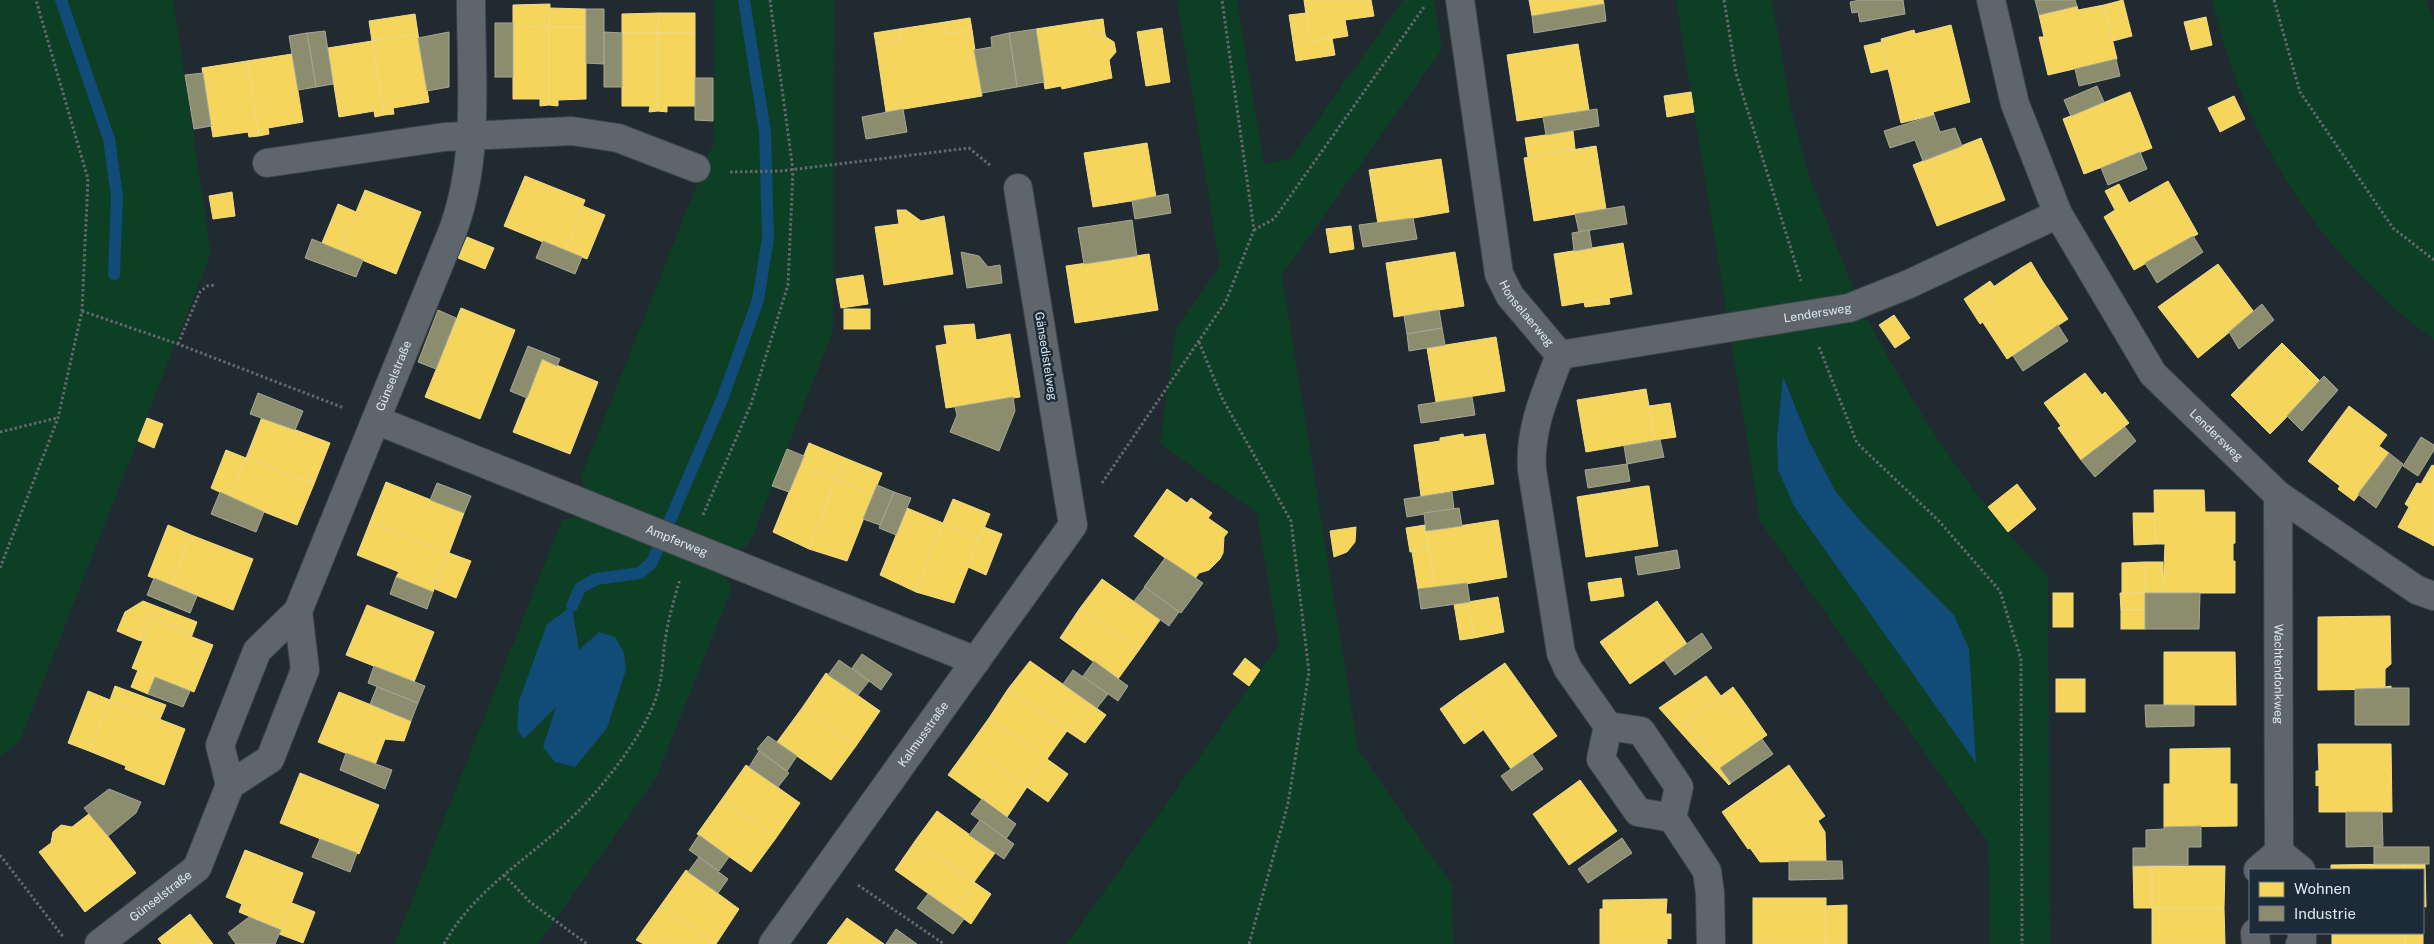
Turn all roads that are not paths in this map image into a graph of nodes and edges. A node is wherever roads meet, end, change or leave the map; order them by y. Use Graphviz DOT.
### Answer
graph roads {
  1 [pos="471,0"];
  2 [pos="1460,0"];
  3 [pos="1991,0"];
  4 [pos="472,134"];
  5 [pos="267,163"];
  6 [pos="696,168"];
  7 [pos="1018,188"];
  8 [pos="2058,214"];
  9 [pos="1560,355"];
  10 [pos="376,420"];
  11 [pos="2278,496"];
  12 [pos="1073,524"];
  13 [pos="2434,596"];
  14 [pos="298,612"];
  15 [pos="976,661"];
  16 [pos="1608,726"];
  17 [pos="230,784"];
  18 [pos="1672,818"];
  19 [pos="2279,852"];
  20 [pos="2259,869"];
  21 [pos="2300,869"];
  22 [pos="100,944"];
  23 [pos="773,944"];
  24 [pos="1711,944"];
  1 -- 4 [label="street, Günselstraße"];
  2 -- 9 [label="street, Honselaerweg"];
  3 -- 8 [label="street, Lendersweg"];
  4 -- 5 [label="street"];
  4 -- 6 [label="street"];
  4 -- 10 [label="street, Günselstraße"];
  7 -- 12 [label="street, Gänsedistelweg"];
  8 -- 9 [label="street, Lendersweg"];
  8 -- 11 [label="street, Lendersweg"];
  9 -- 16 [label="street, Honselaerweg"];
  10 -- 14 [label="street, Günselstraße"];
  10 -- 15 [label="street, Ampferweg"];
  11 -- 13 [label="street, Lendersweg"];
  11 -- 19 [label="street, Wachtendonkweg"];
  12 -- 15 [label="street, Kalmusstraße"];
  14 -- 17 [label="street, Günselstraße"];
  14 -- 17 [label="street, Günselstraße"];
  15 -- 23 [label="street, Kalmusstraße"];
  16 -- 18 [label="street"];
  16 -- 18 [label="street"];
  17 -- 22 [label="street, Günselstraße"];
  18 -- 24 [label="street"];
  19 -- 20 [label="street"];
  19 -- 21 [label="street"];
}
